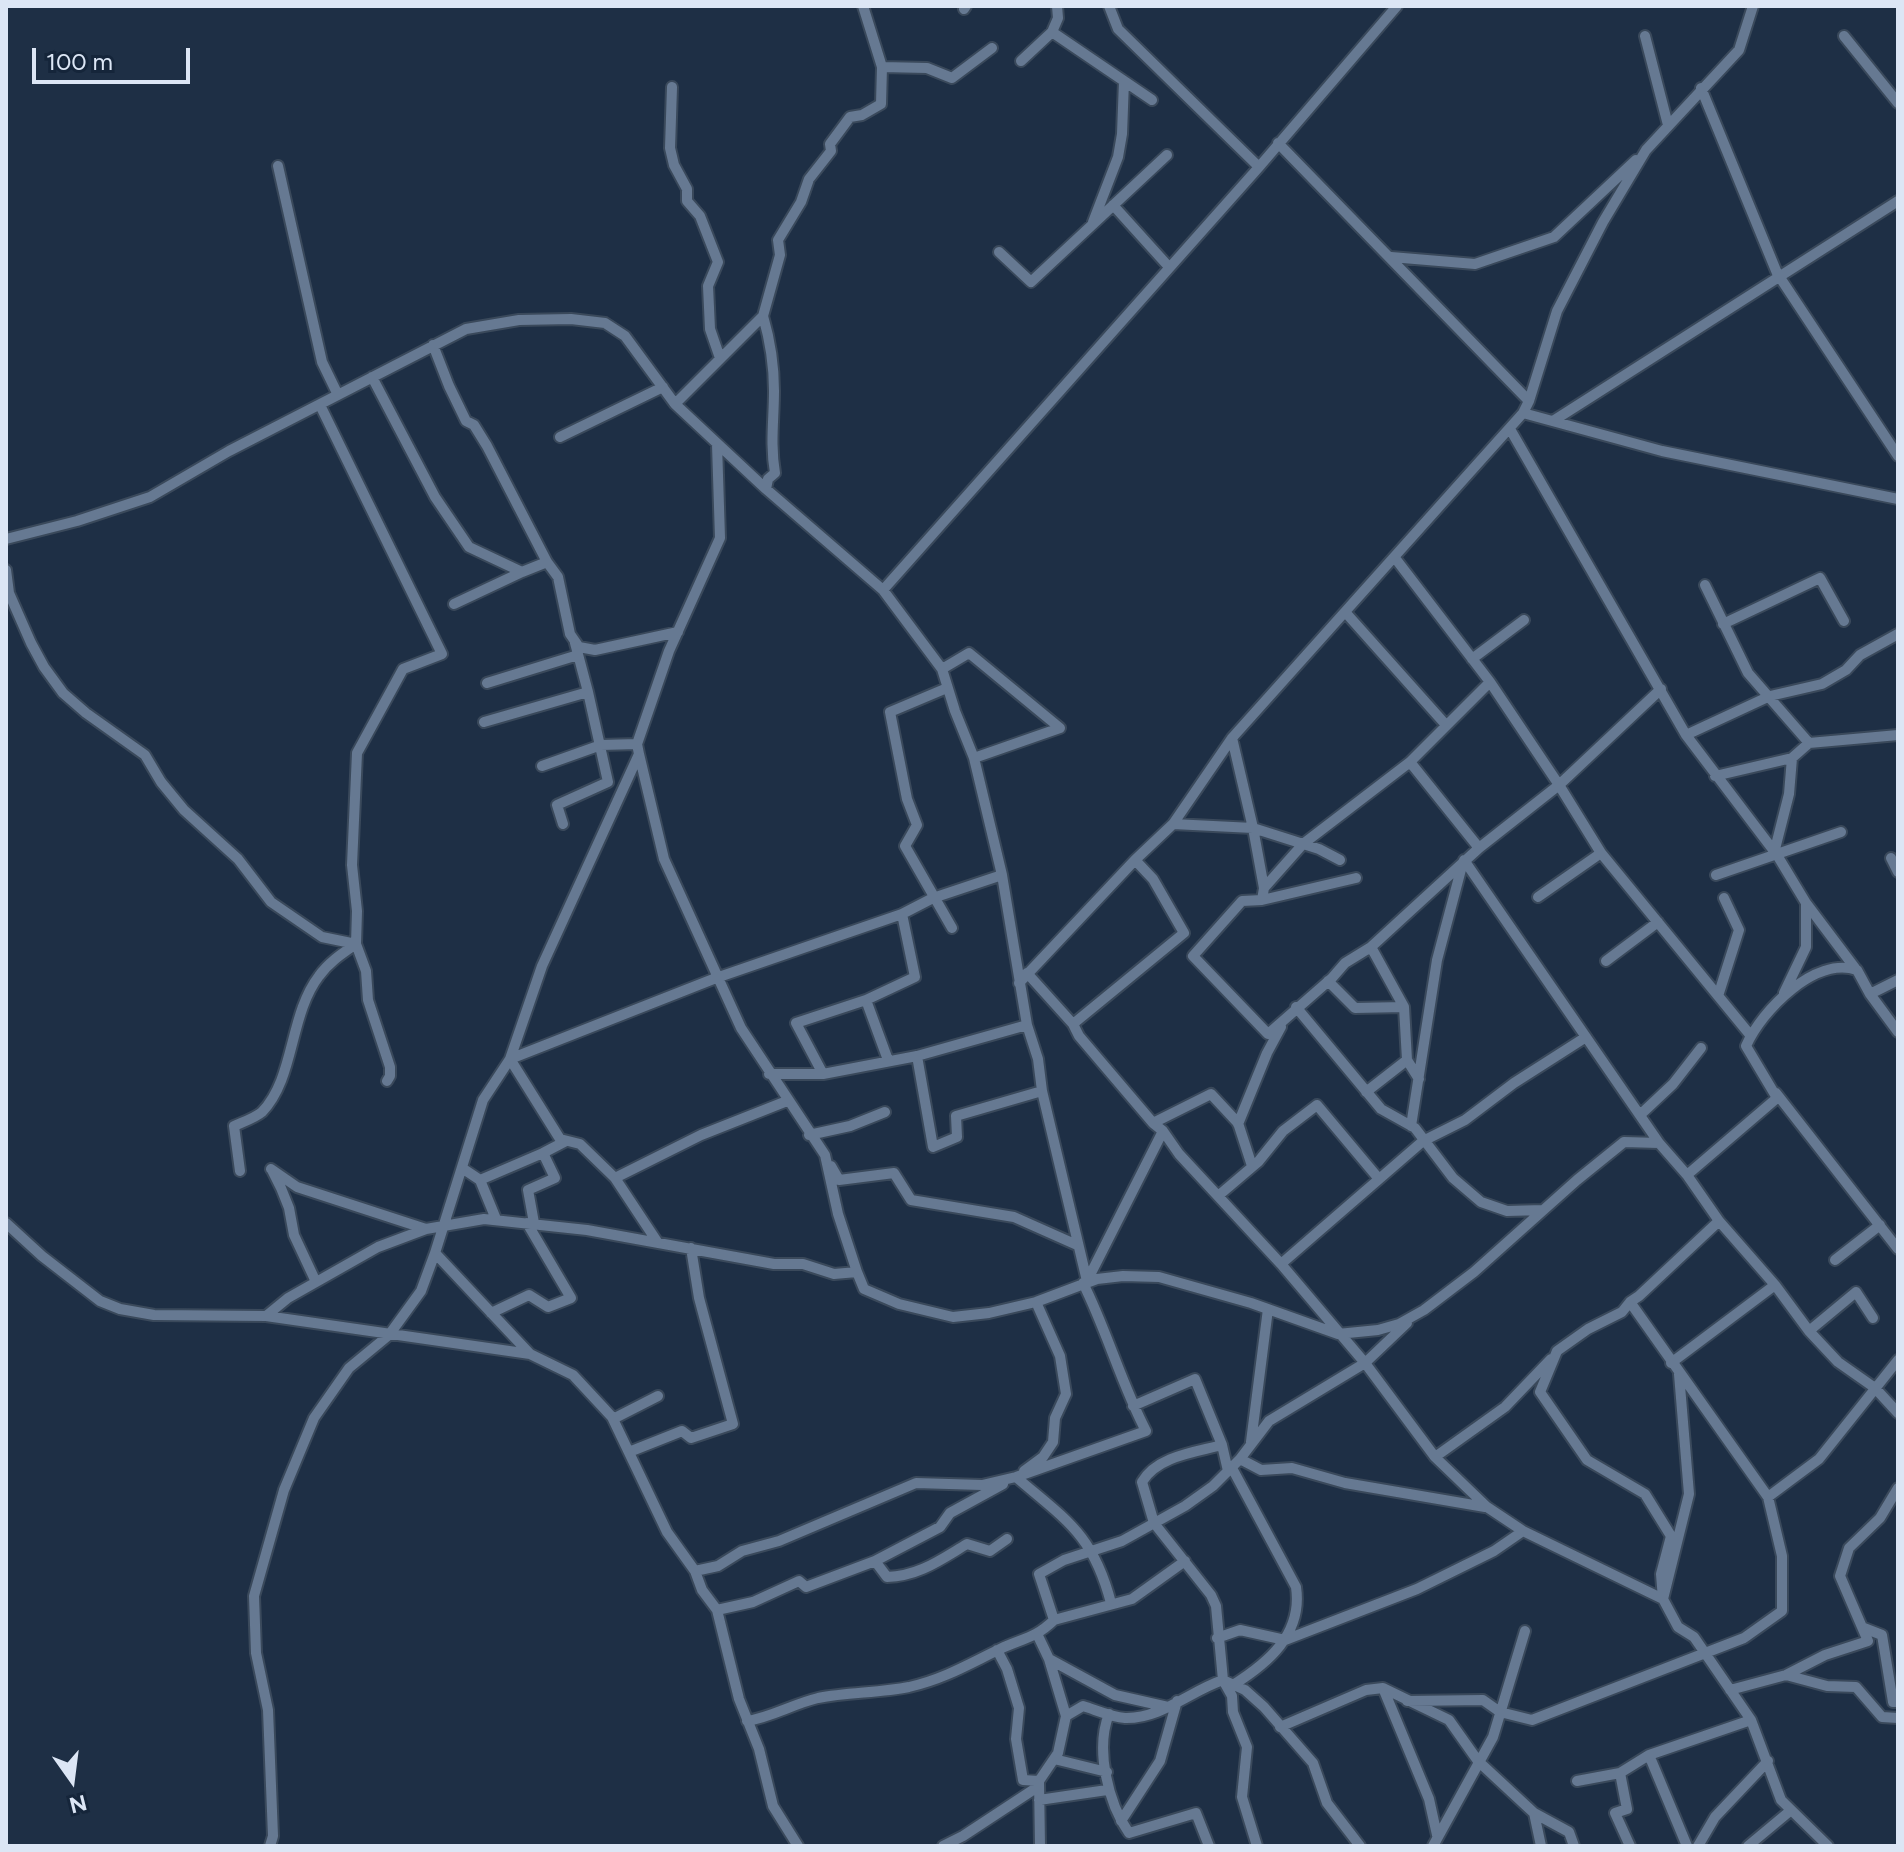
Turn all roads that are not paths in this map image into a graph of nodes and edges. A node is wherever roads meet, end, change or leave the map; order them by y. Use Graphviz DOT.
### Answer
graph roads {
  1 [pos="863,6"];
  2 [pos="1057,6"];
  3 [pos="1109,6"];
  4 [pos="1397,6"];
  5 [pos="1753,6"];
  6 [pos="1052,32"];
  7 [pos="1645,36"];
  8 [pos="1844,36"];
  9 [pos="992,48"];
  10 [pos="1021,61"];
  11 [pos="882,67"];
  12 [pos="1124,81"];
  13 [pos="672,87"];
  14 [pos="1701,88"];
  15 [pos="1152,100"];
  16 [pos="1898,103"];
  17 [pos="1668,125"];
  18 [pos="1278,143"];
  19 [pos="1646,150"];
  20 [pos="1167,155"];
  21 [pos="278,166"];
  22 [pos="1259,167"];
  23 [pos="1898,201"];
  24 [pos="1113,205"];
  25 [pos="1092,225"];
  26 [pos="999,252"];
  27 [pos="1391,257"];
  28 [pos="1169,267"];
  29 [pos="1779,277"];
  30 [pos="763,316"];
  31 [pos="433,345"];
  32 [pos="720,358"];
  33 [pos="372,377"];
  34 [pos="663,387"];
  35 [pos="338,395"];
  36 [pos="1529,401"];
  37 [pos="675,404"];
  38 [pos="320,405"];
  39 [pos="1523,413"];
  40 [pos="1553,421"];
  41 [pos="1510,429"];
  42 [pos="560,437"];
  43 [pos="717,444"];
  44 [pos="1898,456"];
  45 [pos="766,489"];
  46 [pos="1898,499"];
  47 [pos="6,539"];
  48 [pos="1395,558"];
  49 [pos="547,562"];
  50 [pos="6,570"];
  51 [pos="522,572"];
  52 [pos="1705,585"];
  53 [pos="883,590"];
  54 [pos="454,604"];
  55 [pos="1346,613"];
  56 [pos="1524,620"];
  57 [pos="1844,621"];
  58 [pos="1723,624"];
  59 [pos="678,632"];
  60 [pos="1898,634"];
  61 [pos="575,643"];
  62 [pos="578,655"];
  63 [pos="1472,659"];
  64 [pos="942,669"];
  65 [pos="1490,682"];
  66 [pos="487,683"];
  67 [pos="947,688"];
  68 [pos="1661,689"];
  69 [pos="588,692"];
  70 [pos="1770,696"];
  71 [pos="484,722"];
  72 [pos="1446,725"];
  73 [pos="1686,735"];
  74 [pos="1898,735"];
  75 [pos="1232,738"];
  76 [pos="1809,743"];
  77 [pos="601,745"];
  78 [pos="638,749"];
  79 [pos="974,758"];
  80 [pos="1792,758"];
  81 [pos="1410,762"];
  82 [pos="542,766"];
  83 [pos="1715,776"];
  84 [pos="1559,785"];
  85 [pos="563,824"];
  86 [pos="1173,824"];
  87 [pos="1253,828"];
  88 [pos="1841,832"];
  89 [pos="1303,844"];
  90 [pos="1479,848"];
  91 [pos="1601,853"];
  92 [pos="1776,854"];
  93 [pos="1891,858"];
  94 [pos="1135,860"];
  95 [pos="1340,860"];
  96 [pos="1464,860"];
  97 [pos="1898,872"];
  98 [pos="1002,875"];
  99 [pos="1716,875"];
  100 [pos="1356,878"];
  101 [pos="1263,894"];
  102 [pos="1538,897"];
  103 [pos="933,898"];
  104 [pos="1724,898"];
  105 [pos="1806,903"];
  106 [pos="902,914"];
  107 [pos="1658,922"];
  108 [pos="952,928"];
  109 [pos="356,944"];
  110 [pos="1371,947"];
  111 [pos="1606,961"];
  112 [pos="1857,970"];
  113 [pos="1027,973"];
  114 [pos="716,978"];
  115 [pos="1898,980"];
  116 [pos="1328,981"];
  117 [pos="1019,983"];
  118 [pos="1870,994"];
  119 [pos="1783,995"];
  120 [pos="1718,996"];
  121 [pos="866,1000"];
  122 [pos="1296,1007"];
  123 [pos="1404,1007"];
  124 [pos="1285,1018"];
  125 [pos="1073,1024"];
  126 [pos="1027,1025"];
  127 [pos="1898,1032"];
  128 [pos="1751,1036"];
  129 [pos="1586,1037"];
  130 [pos="1701,1048"];
  131 [pos="917,1056"];
  132 [pos="510,1059"];
  133 [pos="888,1060"];
  134 [pos="1407,1060"];
  135 [pos="769,1074"];
  136 [pos="823,1074"];
  137 [pos="1419,1079"];
  138 [pos="387,1081"];
  139 [pos="1769,1084"];
  140 [pos="1042,1091"];
  141 [pos="1366,1092"];
  142 [pos="787,1101"];
  143 [pos="885,1112"];
  144 [pos="1640,1115"];
  145 [pos="1153,1123"];
  146 [pos="1238,1124"];
  147 [pos="1411,1126"];
  148 [pos="1163,1131"];
  149 [pos="809,1135"];
  150 [pos="566,1141"];
  151 [pos="1423,1141"];
  152 [pos="1659,1143"];
  153 [pos="543,1153"];
  154 [pos="825,1155"];
  155 [pos="1252,1166"];
  156 [pos="462,1168"];
  157 [pos="240,1171"];
  158 [pos="1687,1175"];
  159 [pos="615,1178"];
  160 [pos="1379,1179"];
  161 [pos="480,1180"];
  162 [pos="1218,1196"];
  163 [pos="1543,1210"];
  164 [pos="496,1219"];
  165 [pos="1719,1221"];
  166 [pos="6,1223"];
  167 [pos="531,1223"];
  168 [pos="444,1225"];
  169 [pos="1880,1225"];
  170 [pos="426,1229"];
  171 [pos="658,1243"];
  172 [pos="1077,1245"];
  173 [pos="691,1248"];
  174 [pos="1898,1249"];
  175 [pos="435,1253"];
  176 [pos="1835,1260"];
  177 [pos="1281,1264"];
  178 [pos="857,1272"];
  179 [pos="316,1282"];
  180 [pos="1085,1282"];
  181 [pos="1775,1285"];
  182 [pos="1036,1302"];
  183 [pos="1630,1302"];
  184 [pos="1268,1309"];
  185 [pos="491,1313"];
  186 [pos="266,1316"];
  187 [pos="1873,1318"];
  188 [pos="1411,1319"];
  189 [pos="1809,1331"];
  190 [pos="1338,1334"];
  191 [pos="389,1335"];
  192 [pos="1557,1351"];
  193 [pos="530,1354"];
  194 [pos="1898,1360"];
  195 [pos="1365,1363"];
  196 [pos="1671,1363"];
  197 [pos="1679,1374"];
  198 [pos="1875,1388"];
  199 [pos="658,1396"];
  200 [pos="1133,1406"];
  201 [pos="1898,1413"];
  202 [pos="613,1419"];
  203 [pos="1222,1445"];
  204 [pos="1250,1445"];
  205 [pos="629,1452"];
  206 [pos="1435,1457"];
  207 [pos="1240,1459"];
  208 [pos="1230,1469"];
  209 [pos="1016,1477"];
  210 [pos="1898,1488"];
  211 [pos="1768,1497"];
  212 [pos="1487,1507"];
  213 [pos="1154,1523"];
  214 [pos="1523,1531"];
  215 [pos="1007,1539"];
  216 [pos="1092,1549"];
  217 [pos="875,1561"];
  218 [pos="1185,1561"];
  219 [pos="695,1571"];
  220 [pos="1663,1599"];
  221 [pos="1111,1603"];
  222 [pos="717,1610"];
  223 [pos="1054,1620"];
  224 [pos="1864,1628"];
  225 [pos="1525,1631"];
  226 [pos="1038,1636"];
  227 [pos="1217,1638"];
  228 [pos="1285,1640"];
  229 [pos="997,1650"];
  230 [pos="1704,1652"];
  231 [pos="1049,1659"];
  232 [pos="1786,1675"];
  233 [pos="1228,1682"];
  234 [pos="1383,1688"];
  235 [pos="1730,1690"];
  236 [pos="1407,1701"];
  237 [pos="1898,1702"];
  238 [pos="1172,1704"];
  239 [pos="1500,1712"];
  240 [pos="1109,1714"];
  241 [pos="1066,1716"];
  242 [pos="1898,1718"];
  243 [pos="1751,1720"];
  244 [pos="747,1721"];
  245 [pos="1280,1727"];
  246 [pos="1649,1755"];
  247 [pos="1054,1759"];
  248 [pos="1478,1761"];
  249 [pos="1768,1761"];
  250 [pos="1107,1772"];
  251 [pos="1620,1773"];
  252 [pos="1577,1781"];
  253 [pos="1039,1784"];
  254 [pos="1107,1790"];
  255 [pos="1039,1800"];
  256 [pos="1790,1811"];
  257 [pos="1534,1813"];
  258 [pos="1121,1821"];
  259 [pos="1437,1835"];
  260 [pos="270,1846"];
  261 [pos="798,1846"];
  262 [pos="943,1846"];
  263 [pos="1040,1846"];
  264 [pos="1209,1846"];
  265 [pos="1257,1846"];
  266 [pos="1360,1846"];
  267 [pos="1433,1846"];
  268 [pos="1541,1846"];
  269 [pos="1574,1846"];
  270 [pos="1630,1846"];
  271 [pos="1687,1846"];
  272 [pos="1698,1846"];
  273 [pos="1748,1846"];
  274 [pos="1828,1846"];
  1 -- 11 [label="street"];
  2 -- 6 [label="street"];
  3 -- 22 [label="street"];
  4 -- 18 [label="street"];
  5 -- 14 [label="street"];
  6 -- 10 [label="street"];
  6 -- 12 [label="street"];
  7 -- 17 [label="street"];
  8 -- 16 [label="street"];
  9 -- 11 [label="street"];
  11 -- 30 [label="street"];
  12 -- 15 [label="street"];
  12 -- 25 [label="street"];
  13 -- 32 [label="street"];
  14 -- 17 [label="street"];
  14 -- 29 [label="street"];
  17 -- 19 [label="street"];
  18 -- 22 [label="street"];
  18 -- 27 [label="street"];
  19 -- 27 [label="street"];
  19 -- 36 [label="street"];
  20 -- 24 [label="street"];
  21 -- 35 [label="street"];
  22 -- 28 [label="street"];
  23 -- 29 [label="street"];
  24 -- 25 [label="street"];
  24 -- 28 [label="street"];
  25 -- 26 [label="street"];
  27 -- 36 [label="street"];
  28 -- 53 [label="street"];
  29 -- 40 [label="street"];
  29 -- 44 [label="street"];
  30 -- 32 [label="street"];
  30 -- 45 [label="street"];
  31 -- 33 [label="street"];
  31 -- 34 [label="street"];
  31 -- 49 [label="street"];
  32 -- 37 [label="street"];
  33 -- 35 [label="street"];
  33 -- 51 [label="street"];
  34 -- 37 [label="street"];
  34 -- 42 [label="street"];
  35 -- 38 [label="street"];
  36 -- 39 [label="street"];
  37 -- 43 [label="street"];
  38 -- 47 [label="street"];
  38 -- 109 [label="street"];
  39 -- 40 [label="street"];
  39 -- 41 [label="street"];
  40 -- 46 [label="street"];
  41 -- 48 [label="street"];
  41 -- 68 [label="street"];
  43 -- 45 [label="street"];
  43 -- 59 [label="street"];
  45 -- 53 [label="street"];
  48 -- 55 [label="street"];
  48 -- 63 [label="street"];
  49 -- 51 [label="street"];
  49 -- 61 [label="street"];
  50 -- 109 [label="street"];
  51 -- 54 [label="street"];
  52 -- 58 [label="street"];
  53 -- 64 [label="street"];
  55 -- 72 [label="street"];
  55 -- 75 [label="street"];
  56 -- 63 [label="street"];
  57 -- 58 [label="street"];
  58 -- 70 [label="street"];
  59 -- 61 [label="street"];
  59 -- 78 [label="street"];
  60 -- 70 [label="street"];
  61 -- 62 [label="street"];
  62 -- 66 [label="street"];
  62 -- 69 [label="street"];
  63 -- 65 [label="street"];
  64 -- 67 [label="street"];
  64 -- 79 [label="street"];
  65 -- 72 [label="street"];
  65 -- 84 [label="street"];
  67 -- 79 [label="street"];
  67 -- 103 [label="street"];
  68 -- 73 [label="street"];
  68 -- 84 [label="street"];
  69 -- 71 [label="street"];
  69 -- 77 [label="street"];
  70 -- 73 [label="street"];
  70 -- 76 [label="street"];
  72 -- 81 [label="street"];
  73 -- 83 [label="street"];
  74 -- 76 [label="street"];
  75 -- 86 [label="street"];
  75 -- 87 [label="street"];
  76 -- 80 [label="street"];
  77 -- 78 [label="street"];
  77 -- 82 [label="street"];
  77 -- 85 [label="street"];
  78 -- 114 [label="street"];
  78 -- 132 [label="street"];
  79 -- 98 [label="street"];
  80 -- 83 [label="street"];
  80 -- 92 [label="street"];
  81 -- 89 [label="street"];
  81 -- 90 [label="street"];
  83 -- 92 [label="street"];
  84 -- 90 [label="street"];
  84 -- 91 [label="street"];
  86 -- 87 [label="street"];
  86 -- 94 [label="street"];
  87 -- 89 [label="street"];
  87 -- 101 [label="street"];
  88 -- 92 [label="street"];
  89 -- 95 [label="street"];
  89 -- 101 [label="street"];
  90 -- 96 [label="street"];
  91 -- 102 [label="street"];
  91 -- 107 [label="street"];
  92 -- 99 [label="street"];
  92 -- 105 [label="street"];
  93 -- 97 [label="street"];
  94 -- 113 [label="street"];
  94 -- 125 [label="street"];
  96 -- 110 [label="street"];
  96 -- 129 [label="street"];
  96 -- 137 [label="street"];
  98 -- 103 [label="street"];
  98 -- 117 [label="street"];
  100 -- 101 [label="street"];
  101 -- 124 [label="street"];
  103 -- 106 [label="street"];
  103 -- 108 [label="street"];
  104 -- 120 [label="street"];
  105 -- 112 [label="street"];
  105 -- 119 [label="street"];
  106 -- 114 [label="street"];
  106 -- 121 [label="street"];
  107 -- 111 [label="street"];
  107 -- 120 [label="street"];
  109 -- 138 [label="street"];
  109 -- 157 [label="street"];
  110 -- 116 [label="street"];
  110 -- 123 [label="street"];
  112 -- 118 [label="street"];
  112 -- 119 [label="street"];
  113 -- 117 [label="street"];
  113 -- 125 [label="street"];
  114 -- 132 [label="street"];
  114 -- 135 [label="street"];
  115 -- 118 [label="street"];
  116 -- 122 [label="street"];
  116 -- 123 [label="street"];
  117 -- 126 [label="street"];
  118 -- 127 [label="street"];
  119 -- 128 [label="street"];
  120 -- 128 [label="street"];
  121 -- 133 [label="street"];
  121 -- 136 [label="street"];
  122 -- 124 [label="street"];
  122 -- 141 [label="street"];
  123 -- 134 [label="street"];
  124 -- 146 [label="street"];
  125 -- 145 [label="street"];
  126 -- 131 [label="street"];
  126 -- 140 [label="street"];
  128 -- 139 [label="street"];
  129 -- 144 [label="street"];
  129 -- 151 [label="street"];
  130 -- 144 [label="street"];
  131 -- 133 [label="street"];
  131 -- 140 [label="street"];
  132 -- 150 [label="street"];
  132 -- 156 [label="street"];
  133 -- 136 [label="street"];
  134 -- 137 [label="street"];
  134 -- 141 [label="street"];
  135 -- 136 [label="street"];
  135 -- 142 [label="street"];
  137 -- 147 [label="street"];
  139 -- 158 [label="street"];
  139 -- 169 [label="street"];
  140 -- 172 [label="street"];
  141 -- 147 [label="street"];
  142 -- 149 [label="street"];
  142 -- 159 [label="street"];
  143 -- 149 [label="street"];
  144 -- 152 [label="street"];
  145 -- 146 [label="street"];
  145 -- 148 [label="street"];
  146 -- 155 [label="street"];
  147 -- 151 [label="street"];
  148 -- 162 [label="street"];
  148 -- 180 [label="street"];
  149 -- 154 [label="street"];
  150 -- 153 [label="street"];
  150 -- 159 [label="street"];
  151 -- 160 [label="street"];
  151 -- 163 [label="street"];
  152 -- 158 [label="street"];
  152 -- 163 [label="street"];
  153 -- 161 [label="street"];
  153 -- 167 [label="street"];
  154 -- 172 [label="street"];
  154 -- 178 [label="street"];
  155 -- 160 [label="street"];
  155 -- 162 [label="street"];
  156 -- 161 [label="street"];
  156 -- 168 [label="street"];
  158 -- 165 [label="street"];
  159 -- 171 [label="street"];
  160 -- 177 [label="street"];
  161 -- 164 [label="street"];
  162 -- 177 [label="street"];
  163 -- 188 [label="street"];
  164 -- 167 [label="street"];
  164 -- 168 [label="street"];
  165 -- 181 [label="street"];
  165 -- 183 [label="street"];
  166 -- 186 [label="street"];
  167 -- 171 [label="street"];
  167 -- 185 [label="street"];
  168 -- 170 [label="street"];
  168 -- 175 [label="street"];
  169 -- 174 [label="street"];
  169 -- 176 [label="street"];
  170 -- 179 [label="street"];
  170 -- 179 [label="street"];
  171 -- 173 [label="street"];
  172 -- 180 [label="street"];
  173 -- 178 [label="street"];
  173 -- 205 [label="street"];
  175 -- 185 [label="street"];
  175 -- 191 [label="street"];
  177 -- 190 [label="street"];
  178 -- 182 [label="street"];
  179 -- 186 [label="street"];
  180 -- 182 [label="street"];
  180 -- 184 [label="street"];
  180 -- 200 [label="street"];
  181 -- 189 [label="street"];
  181 -- 196 [label="street"];
  182 -- 209 [label="street"];
  183 -- 192 [label="street"];
  183 -- 196 [label="street"];
  184 -- 190 [label="street"];
  184 -- 204 [label="street"];
  185 -- 193 [label="street"];
  186 -- 191 [label="street"];
  187 -- 189 [label="street"];
  188 -- 190 [label="street"];
  188 -- 195 [label="street"];
  189 -- 198 [label="street"];
  190 -- 195 [label="street"];
  191 -- 193 [label="street"];
  191 -- 260 [label="street"];
  192 -- 206 [label="street"];
  192 -- 220 [label="street"];
  193 -- 202 [label="street"];
  194 -- 198 [label="street"];
  195 -- 204 [label="street"];
  195 -- 206 [label="street"];
  196 -- 197 [label="street"];
  197 -- 211 [label="street"];
  197 -- 220 [label="street"];
  198 -- 201 [label="street"];
  198 -- 211 [label="street"];
  199 -- 202 [label="street"];
  200 -- 203 [label="street"];
  200 -- 209 [label="street"];
  202 -- 205 [label="street"];
  203 -- 208 [label="street"];
  203 -- 213 [label="street"];
  204 -- 207 [label="street"];
  205 -- 219 [label="street"];
  206 -- 212 [label="street"];
  207 -- 208 [label="street"];
  207 -- 212 [label="street"];
  208 -- 213 [label="street"];
  208 -- 228 [label="street"];
  209 -- 216 [label="street"];
  209 -- 217 [label="street"];
  209 -- 219 [label="street"];
  210 -- 224 [label="street"];
  211 -- 230 [label="street"];
  212 -- 214 [label="street"];
  213 -- 216 [label="street"];
  213 -- 218 [label="street"];
  214 -- 220 [label="street"];
  214 -- 228 [label="street"];
  215 -- 217 [label="street"];
  216 -- 221 [label="street"];
  216 -- 223 [label="street"];
  217 -- 222 [label="street"];
  218 -- 221 [label="street"];
  218 -- 227 [label="street"];
  219 -- 222 [label="street"];
  220 -- 230 [label="street"];
  221 -- 223 [label="street"];
  222 -- 244 [label="street"];
  223 -- 226 [label="street"];
  224 -- 232 [label="street"];
  224 -- 237 [label="street"];
  225 -- 239 [label="street"];
  226 -- 229 [label="street"];
  226 -- 231 [label="street"];
  227 -- 228 [label="street"];
  227 -- 233 [label="street"];
  228 -- 233 [label="street"];
  229 -- 244 [label="street"];
  229 -- 253 [label="street"];
  230 -- 235 [label="street"];
  230 -- 239 [label="street"];
  231 -- 238 [label="street"];
  231 -- 241 [label="street"];
  232 -- 235 [label="street"];
  232 -- 242 [label="street"];
  233 -- 238 [label="street"];
  233 -- 245 [label="street"];
  233 -- 265 [label="street"];
  234 -- 236 [label="street"];
  234 -- 245 [label="street"];
  234 -- 259 [label="street"];
  235 -- 243 [label="street"];
  236 -- 239 [label="street"];
  236 -- 248 [label="street"];
  238 -- 240 [label="street"];
  238 -- 258 [label="street"];
  239 -- 248 [label="street"];
  240 -- 241 [label="street"];
  240 -- 250 [label="street"];
  241 -- 247 [label="street"];
  243 -- 246 [label="street"];
  243 -- 249 [label="street"];
  244 -- 261 [label="street"];
  245 -- 266 [label="street"];
  246 -- 251 [label="street"];
  246 -- 271 [label="street"];
  247 -- 250 [label="street"];
  247 -- 253 [label="street"];
  248 -- 257 [label="street"];
  248 -- 259 [label="street"];
  249 -- 256 [label="street"];
  249 -- 272 [label="street"];
  250 -- 254 [label="street"];
  251 -- 252 [label="street"];
  251 -- 270 [label="street"];
  253 -- 255 [label="street"];
  253 -- 262 [label="street"];
  254 -- 255 [label="street"];
  254 -- 258 [label="street"];
  255 -- 263 [label="street"];
  256 -- 273 [label="street"];
  256 -- 274 [label="street"];
  257 -- 268 [label="street"];
  257 -- 269 [label="street"];
  258 -- 264 [label="street"];
  259 -- 267 [label="street"];
}
